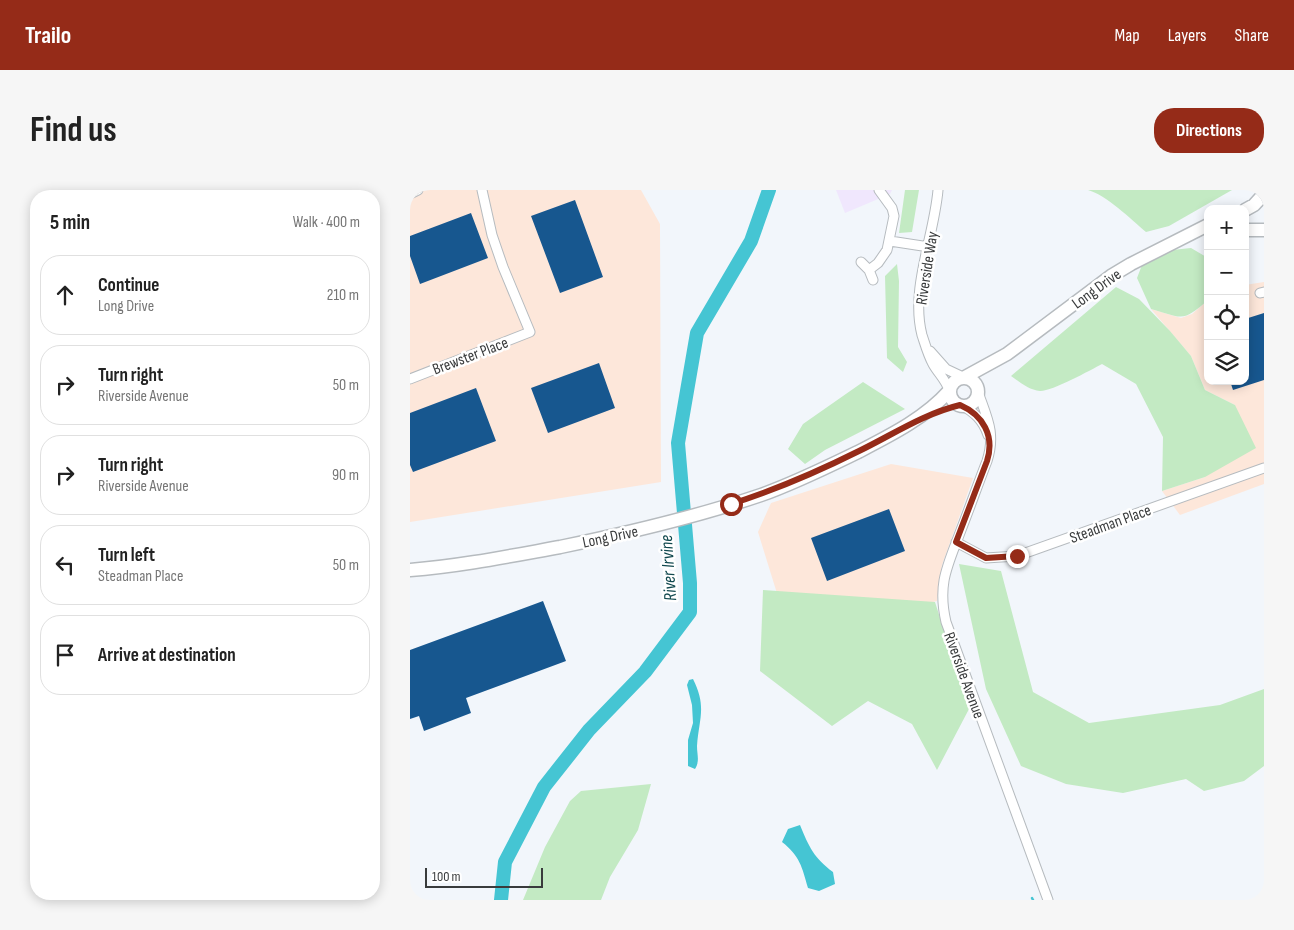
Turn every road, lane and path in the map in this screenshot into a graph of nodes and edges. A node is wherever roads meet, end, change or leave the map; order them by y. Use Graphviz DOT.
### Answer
graph roads {
  1 [pos="418,190"];
  2 [pos="482,190"];
  3 [pos="879,190"];
  4 [pos="938,190"];
  5 [pos="410,194"];
  6 [pos="1264,194"];
  7 [pos="1264,199"];
  8 [pos="1249,208"];
  9 [pos="1204,227"];
  10 [pos="1249,230"];
  11 [pos="1264,230"];
  12 [pos="1204,232"];
  13 [pos="1193,234"];
  14 [pos="890,241"];
  15 [pos="929,246"];
  16 [pos="861,262"];
  17 [pos="869,270"];
  18 [pos="873,280"];
  19 [pos="926,345"];
  20 [pos="1007,354"];
  21 [pos="964,377"];
  22 [pos="410,379"];
  23 [pos="949,390"];
  24 [pos="978,392"];
  25 [pos="960,405"];
  26 [pos="910,423"];
  27 [pos="990,447"];
  28 [pos="1264,468"];
  29 [pos="956,542"];
  30 [pos="410,570"];
  31 [pos="1048,900"];
  1 -- 5 [label="street"];
  2 -- 22 [label="street, Brewster Place"];
  3 -- 14 [label="street"];
  4 -- 15 [label="street, Riverside Way"];
  6 -- 7 [label="main road"];
  6 -- 8 [label="main road"];
  9 -- 13 [label="main road, Long Drive"];
  10 -- 11 [label="main road"];
  12 -- 13 [label="main road, Long Drive"];
  13 -- 20 [label="main road, Long Drive"];
  14 -- 15 [label="street"];
  14 -- 17 [label="street"];
  15 -- 19 [label="street, Riverside Way"];
  16 -- 17 [label="street"];
  17 -- 18 [label="street"];
  19 -- 21 [label="street, Riverside Way"];
  19 -- 23 [label="street, Riverside Way"];
  20 -- 21 [label="main road, Long Drive"];
  20 -- 24 [label="main road, Long Drive"];
  21 -- 23 [label="main road"];
  21 -- 24 [label="main road"];
  23 -- 25 [label="main road"];
  23 -- 26 [label="main road, Long Drive"];
  24 -- 25 [label="main road"];
  24 -- 27 [label="street, Riverside Avenue"];
  25 -- 26 [label="main road, Long Drive"];
  25 -- 27 [label="street"];
  26 -- 30 [label="main road, Long Drive"];
  27 -- 29 [label="street, Riverside Avenue"];
  28 -- 29 [label="street, Steadman Place"];
  29 -- 31 [label="street, Riverside Avenue"];
}
